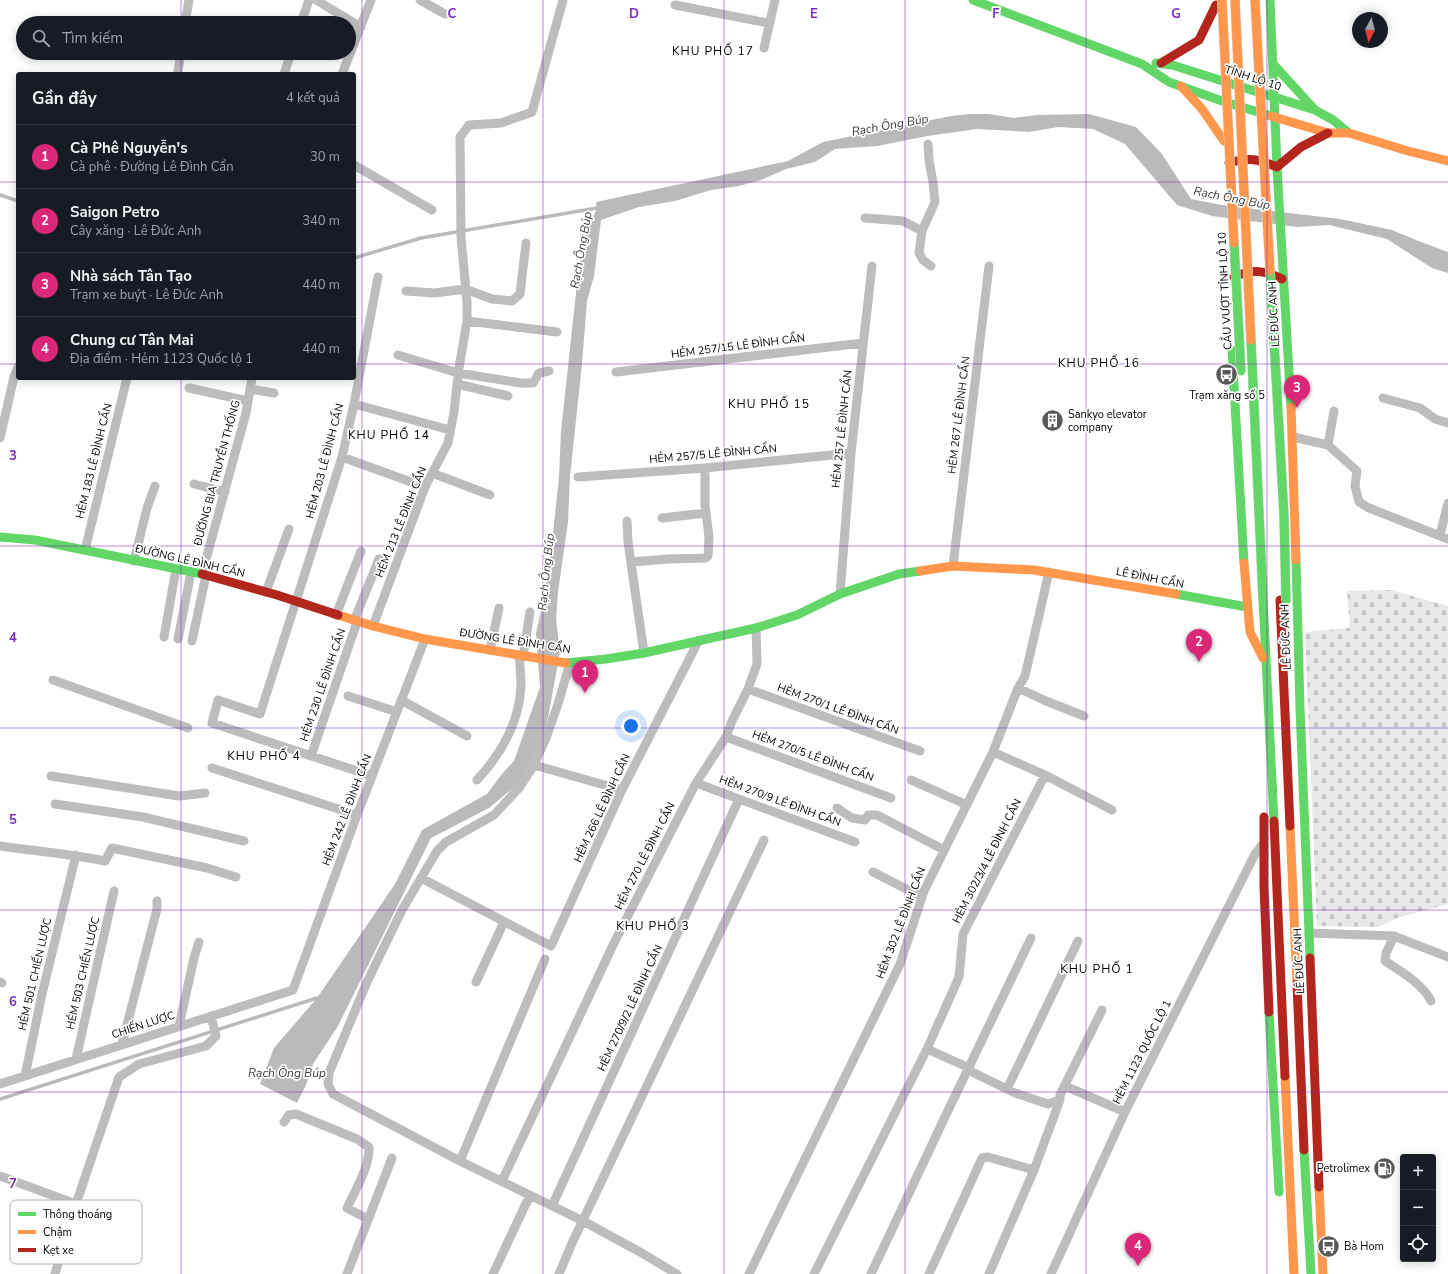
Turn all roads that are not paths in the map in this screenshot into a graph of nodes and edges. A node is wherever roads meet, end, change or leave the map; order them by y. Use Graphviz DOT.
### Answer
graph roads {
  1 [pos="189,0"];
  2 [pos="309,0"];
  3 [pos="316,0"];
  4 [pos="371,0"];
  5 [pos="420,0"];
  6 [pos="563,0"];
  7 [pos="774,0"];
  8 [pos="973,0"];
  9 [pos="1235,0"];
  10 [pos="1256,0"];
  11 [pos="1264,0"];
  12 [pos="1270,0"];
  13 [pos="1218,1"];
  14 [pos="675,6"];
  15 [pos="444,14"];
  16 [pos="186,16"];
  17 [pos="303,16"];
  18 [pos="343,16"];
  19 [pos="768,23"];
  20 [pos="356,24"];
  21 [pos="361,27"];
  22 [pos="356,39"];
  23 [pos="764,48"];
  24 [pos="179,60"];
  25 [pos="289,60"];
  26 [pos="348,60"];
  27 [pos="1161,63"];
  28 [pos="1142,64"];
  29 [pos="1274,65"];
  30 [pos="178,71"];
  31 [pos="285,72"];
  32 [pos="343,72"];
  33 [pos="1249,77"];
  34 [pos="1221,80"];
  35 [pos="1181,86"];
  36 [pos="1275,97"];
  37 [pos="1222,101"];
  38 [pos="1315,110"];
  39 [pos="1251,117"];
  40 [pos="1276,118"];
  41 [pos="1328,133"];
  42 [pos="1349,133"];
  43 [pos="1224,141"];
  44 [pos="928,144"];
  45 [pos="1253,148"];
  46 [pos="1448,161"];
  47 [pos="1224,164"];
  48 [pos="356,166"];
  49 [pos="1277,167"];
  50 [pos="1254,172"];
  51 [pos="432,210"];
  52 [pos="865,218"];
  53 [pos="922,232"];
  54 [pos="526,243"];
  55 [pos="1260,259"];
  56 [pos="872,266"];
  57 [pos="931,266"];
  58 [pos="989,266"];
  59 [pos="378,277"];
  60 [pos="1284,280"];
  61 [pos="1229,282"];
  62 [pos="1261,283"];
  63 [pos="465,289"];
  64 [pos="406,291"];
  65 [pos="467,321"];
  66 [pos="557,332"];
  67 [pos="864,343"];
  68 [pos="398,355"];
  69 [pos="549,371"];
  70 [pos="16,372"];
  71 [pos="616,372"];
  72 [pos="458,373"];
  73 [pos="127,380"];
  74 [pos="252,380"];
  75 [pos="457,384"];
  76 [pos="189,388"];
  77 [pos="250,389"];
  78 [pos="274,393"];
  79 [pos="508,396"];
  80 [pos="1383,398"];
  81 [pos="248,401"];
  82 [pos="354,404"];
  83 [pos="1334,411"];
  84 [pos="1448,423"];
  85 [pos="450,430"];
  86 [pos="1293,437"];
  87 [pos="0,438"];
  88 [pos="1328,445"];
  89 [pos="851,453"];
  90 [pos="342,457"];
  91 [pos="1272,465"];
  92 [pos="705,468"];
  93 [pos="432,473"];
  94 [pos="578,477"];
  95 [pos="194,484"];
  96 [pos="155,486"];
  97 [pos="426,487"];
  98 [pos="225,492"];
  99 [pos="490,495"];
  100 [pos="1448,503"];
  101 [pos="706,513"];
  102 [pos="662,518"];
  103 [pos="627,521"];
  104 [pos="289,529"];
  105 [pos="0,537"];
  106 [pos="1444,537"];
  107 [pos="85,550"];
  108 [pos="361,552"];
  109 [pos="379,559"];
  110 [pos="134,560"];
  111 [pos="632,562"];
  112 [pos="953,566"];
  113 [pos="176,569"];
  114 [pos="191,572"];
  115 [pos="1049,572"];
  116 [pos="204,575"];
  117 [pos="266,592"];
  118 [pos="840,594"];
  119 [pos="1283,601"];
  120 [pos="297,602"];
  121 [pos="1247,607"];
  122 [pos="500,608"];
  123 [pos="1297,608"];
  124 [pos="530,612"];
  125 [pos="336,615"];
  126 [pos="356,621"];
  127 [pos="373,626"];
  128 [pos="756,628"];
  129 [pos="1264,628"];
  130 [pos="164,637"];
  131 [pos="178,639"];
  132 [pos="425,639"];
  133 [pos="699,640"];
  134 [pos="192,642"];
  135 [pos="1282,644"];
  136 [pos="490,650"];
  137 [pos="644,653"];
  138 [pos="523,657"];
  139 [pos="570,663"];
  140 [pos="1266,663"];
  141 [pos="53,680"];
  142 [pos="748,688"];
  143 [pos="1018,688"];
  144 [pos="348,696"];
  145 [pos="401,700"];
  146 [pos="397,712"];
  147 [pos="1084,716"];
  148 [pos="188,728"];
  149 [pos="1286,730"];
  150 [pos="467,736"];
  151 [pos="726,737"];
  152 [pos="920,751"];
  153 [pos="993,752"];
  154 [pos="311,756"];
  155 [pos="534,765"];
  156 [pos="1272,767"];
  157 [pos="212,768"];
  158 [pos="1045,775"];
  159 [pos="51,776"];
  160 [pos="372,776"];
  161 [pos="477,780"];
  162 [pos="911,780"];
  163 [pos="696,783"];
  164 [pos="1303,789"];
  165 [pos="622,790"];
  166 [pos="205,793"];
  167 [pos="891,798"];
  168 [pos="739,799"];
  169 [pos="55,804"];
  170 [pos="967,805"];
  171 [pos="837,808"];
  172 [pos="1112,810"];
  173 [pos="357,815"];
  174 [pos="764,840"];
  175 [pos="244,841"];
  176 [pos="855,842"];
  177 [pos="1263,844"];
  178 [pos="0,846"];
  179 [pos="944,850"];
  180 [pos="76,856"];
  181 [pos="873,872"];
  182 [pos="236,877"];
  183 [pos="421,878"];
  184 [pos="114,892"];
  185 [pos="922,897"];
  186 [pos="157,901"];
  187 [pos="504,922"];
  188 [pos="1310,933"];
  189 [pos="1394,936"];
  190 [pos="1031,938"];
  191 [pos="1078,941"];
  192 [pos="199,942"];
  193 [pos="1448,957"];
  194 [pos="545,959"];
  195 [pos="476,982"];
  196 [pos="293,990"];
  197 [pos="1431,1001"];
  198 [pos="1102,1010"];
  199 [pos="212,1017"];
  200 [pos="179,1026"];
  201 [pos="122,1044"];
  202 [pos="927,1049"];
  203 [pos="76,1059"];
  204 [pos="968,1070"];
  205 [pos="25,1076"];
  206 [pos="0,1084"];
  207 [pos="1065,1086"];
  208 [pos="1007,1089"];
  209 [pos="1060,1100"];
  210 [pos="1125,1112"];
  211 [pos="284,1122"];
  212 [pos="392,1158"];
  213 [pos="460,1161"];
  214 [pos="1034,1170"];
  215 [pos="0,1176"];
  216 [pos="502,1181"];
  217 [pos="529,1197"];
  218 [pos="65,1200"];
  219 [pos="77,1200"];
  220 [pos="1279,1203"];
  221 [pos="552,1206"];
  222 [pos="368,1220"];
  223 [pos="581,1225"];
  224 [pos="58,1264"];
  225 [pos="55,1274"];
  226 [pos="347,1274"];
  227 [pos="493,1274"];
  228 [pos="559,1274"];
  229 [pos="677,1274"];
  230 [pos="749,1274"];
  231 [pos="814,1274"];
  232 [pos="871,1274"];
  233 [pos="929,1274"];
  234 [pos="990,1274"];
  235 [pos="1051,1274"];
  236 [pos="1294,1274"];
  237 [pos="1311,1274"];
  238 [pos="1324,1274"];
  1 -- 16 [label="street"];
  2 -- 17 [label="street"];
  3 -- 18 [label="street"];
  4 -- 21 [label="street"];
  5 -- 15 [label="street"];
  6 -- 63 [label="street, HẺM 213 LÊ ĐÌNH CẨN"];
  7 -- 19 [label="street"];
  8 -- 28 [label="main road, TỈNH LỘ 10"];
  9 -- 129 [label="main road, CẦU VƯỢT TỈNH LỘ 10, bridge"];
  10 -- 119 [label="main road, bridge"];
  11 -- 13 [label="main road"];
  12 -- 29 [label="main road, LÊ ĐỨC ANH"];
  13 -- 27 [label="main road"];
  13 -- 34 [label="main road"];
  13 -- 129 [label="main road, CẦU VƯỢT TỈNH LỘ 10, bridge"];
  14 -- 19 [label="street"];
  19 -- 23 [label="street"];
  20 -- 21 [label="street"];
  21 -- 22 [label="street"];
  24 -- 30 [label="street"];
  25 -- 31 [label="street"];
  26 -- 32 [label="street"];
  27 -- 28 [label="main road, TỈNH LỘ 10"];
  27 -- 34 [label="main road, TỈNH LỘ 10"];
  28 -- 35 [label="main road, TỈNH LỘ 10"];
  29 -- 36 [label="main road, LÊ ĐỨC ANH"];
  29 -- 38 [label="main road"];
  33 -- 39 [label="main road"];
  34 -- 36 [label="main road, TỈNH LỘ 10"];
  34 -- 37 [label="main road"];
  35 -- 37 [label="main road, TỈNH LỘ 10"];
  35 -- 43 [label="main road"];
  36 -- 38 [label="main road, TỈNH LỘ 10"];
  36 -- 40 [label="main road, LÊ ĐỨC ANH"];
  37 -- 40 [label="main road, TỈNH LỘ 10"];
  37 -- 43 [label="main road"];
  38 -- 42 [label="main road, TỈNH LỘ 10"];
  40 -- 41 [label="main road, TỈNH LỘ 10"];
  40 -- 49 [label="main road, LÊ ĐỨC ANH"];
  41 -- 42 [label="main road, TỈNH LỘ 10"];
  41 -- 49 [label="main road"];
  42 -- 46 [label="main road, TỈNH LỘ 10"];
  43 -- 47 [label="main road"];
  44 -- 53 [label="street"];
  45 -- 50 [label="main road"];
  47 -- 49 [label="main road"];
  47 -- 61 [label="main road, LÊ ĐỨC ANH"];
  48 -- 51 [label="street"];
  49 -- 60 [label="main road, LÊ ĐỨC ANH"];
  52 -- 53 [label="street"];
  53 -- 57 [label="street"];
  54 -- 63 [label="street"];
  55 -- 62 [label="main road"];
  56 -- 67 [label="street, HẺM 257 LÊ ĐÌNH CẨN"];
  58 -- 112 [label="street, HẺM 267 LÊ ĐÌNH CẨN"];
  59 -- 82 [label="street, HẺM 203 LÊ ĐÌNH CẨN"];
  60 -- 61 [label="main road"];
  60 -- 86 [label="main road, LÊ ĐỨC ANH"];
  61 -- 121 [label="main road, LÊ ĐỨC ANH"];
  63 -- 64 [label="street"];
  63 -- 65 [label="street, HẺM 213 LÊ ĐÌNH CẨN"];
  65 -- 66 [label="street"];
  65 -- 72 [label="street, HẺM 213 LÊ ĐÌNH CẨN"];
  67 -- 71 [label="street, HẺM 257/15 LÊ ĐÌNH CẨN"];
  67 -- 89 [label="street, HẺM 257 LÊ ĐÌNH CẨN"];
  68 -- 72 [label="street"];
  69 -- 72 [label="street"];
  70 -- 87 [label="street"];
  72 -- 75 [label="street, HẺM 213 LÊ ĐÌNH CẨN"];
  73 -- 107 [label="street, HẺM 183 LÊ ĐÌNH CẨN"];
  74 -- 77 [label="street, ĐƯỜNG BIA TRUYỀN THỐNG"];
  75 -- 79 [label="street"];
  75 -- 85 [label="street, HẺM 213 LÊ ĐÌNH CẨN"];
  76 -- 81 [label="street"];
  77 -- 78 [label="street"];
  77 -- 81 [label="street, ĐƯỜNG BIA TRUYỀN THỐNG"];
  80 -- 84 [label="street"];
  81 -- 98 [label="street, ĐƯỜNG BIA TRUYỀN THỐNG"];
  82 -- 85 [label="street"];
  82 -- 90 [label="street, HẺM 203 LÊ ĐÌNH CẨN"];
  83 -- 88 [label="street"];
  85 -- 93 [label="street, HẺM 213 LÊ ĐÌNH CẨN"];
  86 -- 88 [label="street"];
  86 -- 123 [label="main road, LÊ ĐỨC ANH"];
  88 -- 106 [label="street"];
  89 -- 92 [label="street, HẺM 257/5 LÊ ĐÌNH CẨN"];
  89 -- 118 [label="street, HẺM 257 LÊ ĐÌNH CẨN"];
  90 -- 97 [label="street"];
  90 -- 120 [label="street, HẺM 203 LÊ ĐÌNH CẨN"];
  91 -- 119 [label="main road"];
  92 -- 94 [label="street, HẺM 257/5 LÊ ĐÌNH CẨN"];
  92 -- 101 [label="street"];
  93 -- 97 [label="street, HẺM 213 LÊ ĐÌNH CẨN"];
  93 -- 99 [label="street"];
  95 -- 98 [label="street"];
  96 -- 110 [label="street"];
  97 -- 127 [label="street, HẺM 213 LÊ ĐÌNH CẨN"];
  98 -- 116 [label="street, ĐƯỜNG BIA TRUYỀN THỐNG"];
  100 -- 106 [label="street"];
  101 -- 102 [label="street"];
  101 -- 111 [label="street"];
  103 -- 111 [label="street"];
  104 -- 117 [label="street"];
  105 -- 107 [label="main road, ĐƯỜNG LÊ ĐÌNH CẨN"];
  107 -- 110 [label="main road, ĐƯỜNG LÊ ĐÌNH CẨN"];
  108 -- 125 [label="street"];
  109 -- 126 [label="street, HẺM 230 LÊ ĐÌNH CẨN"];
  110 -- 113 [label="main road, ĐƯỜNG LÊ ĐÌNH CẨN"];
  111 -- 137 [label="street"];
  112 -- 115 [label="main road, ĐƯỜNG LÊ ĐÌNH CẨN"];
  112 -- 118 [label="main road, ĐƯỜNG LÊ ĐÌNH CẨN"];
  113 -- 114 [label="main road, ĐƯỜNG LÊ ĐÌNH CẨN"];
  113 -- 130 [label="street"];
  114 -- 116 [label="main road, ĐƯỜNG LÊ ĐÌNH CẨN"];
  114 -- 131 [label="street"];
  115 -- 121 [label="main road, LÊ ĐÌNH CẨN"];
  115 -- 143 [label="street, HẺM 302 LÊ ĐÌNH CẨN"];
  116 -- 117 [label="main road, ĐƯỜNG LÊ ĐÌNH CẨN"];
  116 -- 134 [label="street, ĐƯỜNG BIA TRUYỀN THỐNG"];
  117 -- 120 [label="main road, ĐƯỜNG LÊ ĐÌNH CẨN"];
  118 -- 128 [label="main road, ĐƯỜNG LÊ ĐÌNH CẨN"];
  119 -- 135 [label="main road"];
  120 -- 125 [label="main road, ĐƯỜNG LÊ ĐÌNH CẨN"];
  120 -- 154 [label="street, HẺM 203 LÊ ĐÌNH CẨN"];
  121 -- 140 [label="main road, LÊ ĐỨC ANH"];
  122 -- 136 [label="street"];
  123 -- 135 [label="main road"];
  123 -- 164 [label="main road, LÊ ĐỨC ANH"];
  124 -- 138 [label="street"];
  125 -- 126 [label="main road, ĐƯỜNG LÊ ĐÌNH CẨN"];
  126 -- 127 [label="main road, ĐƯỜNG LÊ ĐÌNH CẨN"];
  126 -- 154 [label="street, HẺM 230 LÊ ĐÌNH CẨN"];
  127 -- 132 [label="main road, ĐƯỜNG LÊ ĐÌNH CẨN"];
  128 -- 133 [label="main road, ĐƯỜNG LÊ ĐÌNH CẨN"];
  128 -- 142 [label="street, HẺM 270 LÊ ĐÌNH CẨN"];
  129 -- 140 [label="main road, CẦU VƯỢT TỈNH LỘ 10"];
  132 -- 136 [label="main road, ĐƯỜNG LÊ ĐÌNH CẨN"];
  132 -- 145 [label="street, HẺM 242 LÊ ĐÌNH CẨN"];
  133 -- 137 [label="main road, ĐƯỜNG LÊ ĐÌNH CẨN"];
  133 -- 165 [label="street, HẺM 266 LÊ ĐÌNH CẨN"];
  135 -- 149 [label="main road, LÊ ĐỨC ANH"];
  136 -- 138 [label="main road, ĐƯỜNG LÊ ĐÌNH CẨN"];
  137 -- 139 [label="main road, ĐƯỜNG LÊ ĐÌNH CẨN"];
  138 -- 139 [label="main road, ĐƯỜNG LÊ ĐÌNH CẨN"];
  138 -- 161 [label="street"];
  139 -- 155 [label="street"];
  140 -- 156 [label="main road, LÊ ĐỨC ANH"];
  141 -- 148 [label="street"];
  142 -- 151 [label="street, HẺM 270 LÊ ĐÌNH CẨN"];
  142 -- 152 [label="street, HẺM 270/1 LÊ ĐÌNH CẨN"];
  143 -- 147 [label="street"];
  143 -- 153 [label="street, HẺM 302 LÊ ĐÌNH CẨN"];
  144 -- 146 [label="street"];
  145 -- 146 [label="street, HẺM 242 LÊ ĐÌNH CẨN"];
  145 -- 150 [label="street"];
  146 -- 160 [label="street, HẺM 242 LÊ ĐÌNH CẨN"];
  149 -- 164 [label="main road"];
  149 -- 237 [label="main road, LÊ ĐỨC ANH"];
  151 -- 163 [label="street, HẺM 270 LÊ ĐÌNH CẨN"];
  151 -- 167 [label="street, HẺM 270/5 LÊ ĐÌNH CẨN"];
  153 -- 158 [label="street"];
  153 -- 170 [label="street, HẺM 302 LÊ ĐÌNH CẨN"];
  154 -- 160 [label="street"];
  155 -- 165 [label="street"];
  155 -- 183 [label="street"];
  156 -- 177 [label="main road, LÊ ĐỨC ANH"];
  156 -- 236 [label="main road, LÊ ĐỨC ANH"];
  157 -- 173 [label="street"];
  158 -- 172 [label="street"];
  158 -- 202 [label="street, HẺM 302/3/4 LÊ ĐÌNH CẨN"];
  159 -- 166 [label="street"];
  160 -- 173 [label="street, HẺM 242 LÊ ĐÌNH CẨN"];
  162 -- 170 [label="street"];
  163 -- 168 [label="street, HẺM 270/9 LÊ ĐÌNH CẨN"];
  163 -- 216 [label="street, HẺM 270 LÊ ĐÌNH CẨN"];
  164 -- 188 [label="main road, LÊ ĐỨC ANH"];
  165 -- 187 [label="street, HẺM 266 LÊ ĐÌNH CẨN"];
  168 -- 176 [label="street, HẺM 270/9 LÊ ĐÌNH CẨN"];
  168 -- 221 [label="street, HẺM 270/9/2 LÊ ĐÌNH CẨN"];
  169 -- 175 [label="street"];
  170 -- 179 [label="street, HẺM 302 LÊ ĐÌNH CẨN"];
  171 -- 179 [label="street"];
  173 -- 196 [label="street, HẺM 242 LÊ ĐÌNH CẨN"];
  174 -- 223 [label="street"];
  177 -- 210 [label="street, HẺM 1123 QUỐC LỘ 1"];
  177 -- 220 [label="main road, LÊ ĐỨC ANH"];
  178 -- 180 [label="street"];
  179 -- 185 [label="street, HẺM 302 LÊ ĐÌNH CẨN"];
  180 -- 182 [label="street"];
  180 -- 205 [label="street, HẺM 501 CHIẾN LƯỢC"];
  181 -- 185 [label="street"];
  183 -- 187 [label="street"];
  183 -- 213 [label="street"];
  184 -- 203 [label="street, HẺM 503 CHIẾN LƯỢC"];
  185 -- 230 [label="street, HẺM 302 LÊ ĐÌNH CẨN"];
  186 -- 201 [label="street"];
  187 -- 195 [label="street"];
  188 -- 189 [label="street"];
  188 -- 238 [label="main road, LÊ ĐỨC ANH"];
  189 -- 193 [label="street"];
  189 -- 197 [label="street"];
  190 -- 204 [label="street"];
  191 -- 208 [label="street"];
  192 -- 200 [label="street"];
  194 -- 213 [label="street"];
  196 -- 199 [label="street, CHIẾN LƯỢC"];
  198 -- 207 [label="street"];
  199 -- 200 [label="street, CHIẾN LƯỢC"];
  199 -- 219 [label="street"];
  200 -- 201 [label="street, CHIẾN LƯỢC"];
  201 -- 203 [label="street, CHIẾN LƯỢC"];
  202 -- 204 [label="street"];
  202 -- 231 [label="street, HẺM 302/3/4 LÊ ĐÌNH CẨN"];
  203 -- 205 [label="street, CHIẾN LƯỢC"];
  204 -- 208 [label="street"];
  204 -- 232 [label="street"];
  205 -- 206 [label="street, CHIẾN LƯỢC"];
  207 -- 209 [label="street"];
  207 -- 210 [label="street"];
  208 -- 209 [label="street"];
  209 -- 214 [label="street"];
  210 -- 235 [label="street, HẺM 1123 QUỐC LỘ 1"];
  211 -- 222 [label="street"];
  212 -- 222 [label="street"];
  213 -- 216 [label="street"];
  214 -- 233 [label="street"];
  214 -- 234 [label="street"];
  215 -- 218 [label="street"];
  216 -- 217 [label="street"];
  217 -- 221 [label="street"];
  217 -- 227 [label="street"];
  221 -- 223 [label="street"];
  222 -- 226 [label="street"];
  223 -- 228 [label="street"];
  223 -- 229 [label="street"];
  224 -- 225 [label="street"];
}
